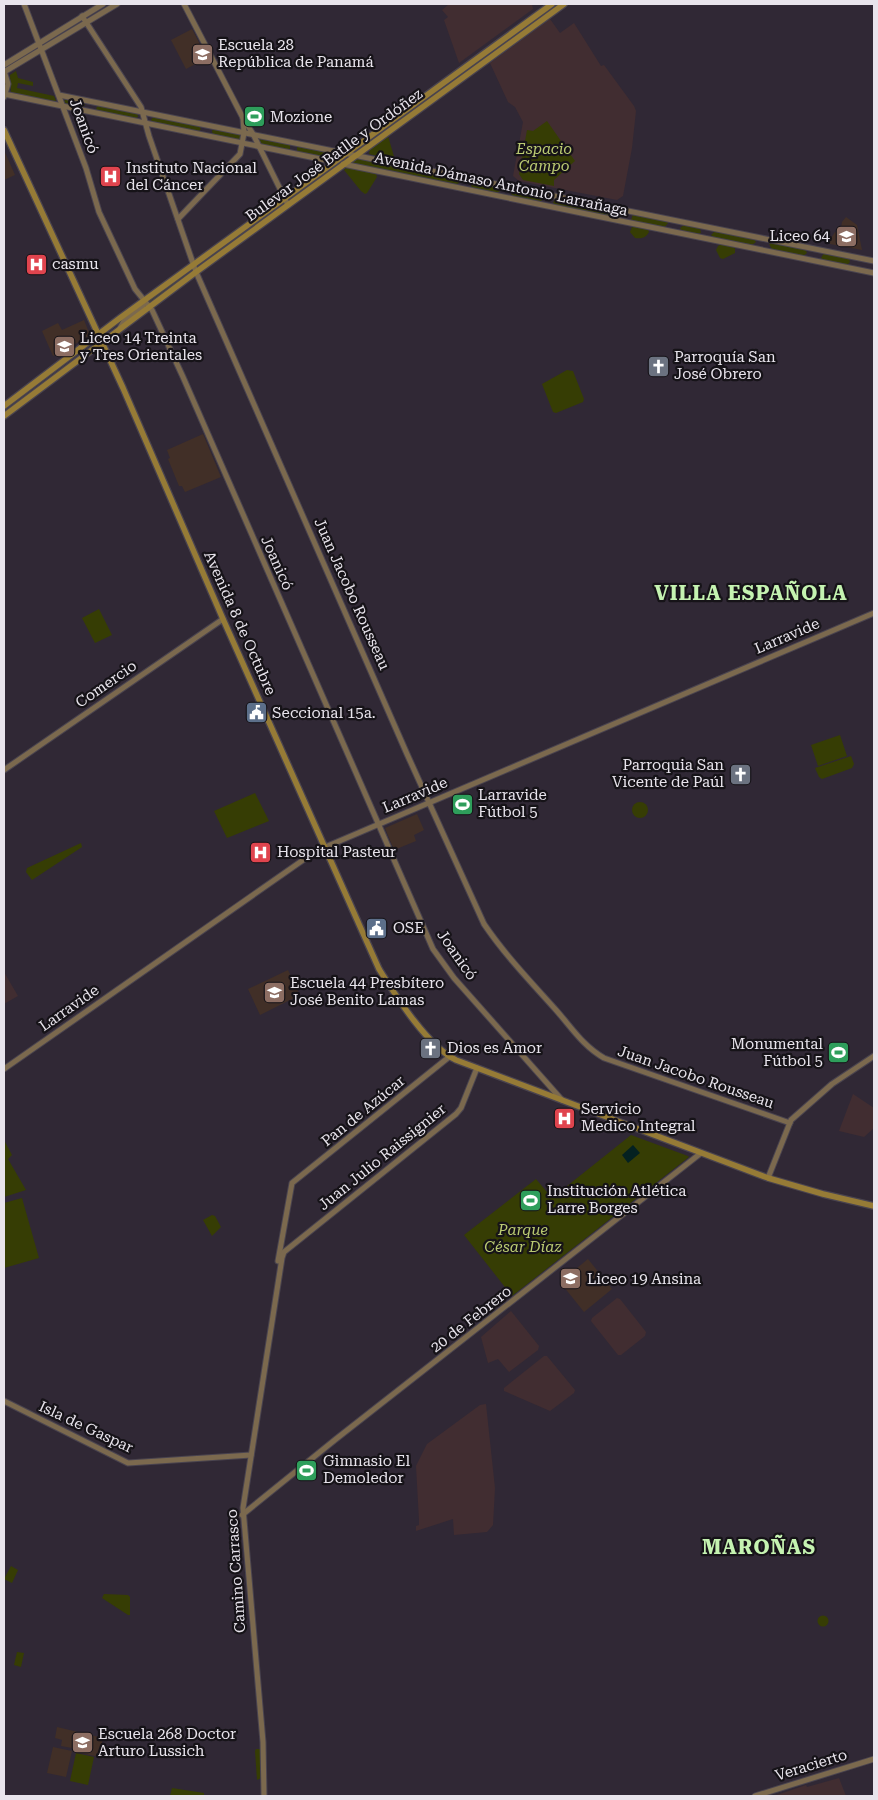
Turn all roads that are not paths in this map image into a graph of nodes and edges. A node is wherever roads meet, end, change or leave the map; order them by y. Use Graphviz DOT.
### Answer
graph roads {
  1 [pos="24,4"];
  2 [pos="103,4"];
  3 [pos="117,4"];
  4 [pos="184,4"];
  5 [pos="552,4"];
  6 [pos="564,4"];
  7 [pos="82,16"];
  8 [pos="86,23"];
  9 [pos="39,44"];
  10 [pos="41,50"];
  11 [pos="4,65"];
  12 [pos="4,72"];
  13 [pos="4,95"];
  14 [pos="59,95"];
  15 [pos="64,107"];
  16 [pos="142,111"];
  17 [pos="243,118"];
  18 [pos="145,123"];
  19 [pos="4,130"];
  20 [pos="244,133"];
  21 [pos="253,134"];
  22 [pos="295,143"];
  23 [pos="242,144"];
  24 [pos="260,147"];
  25 [pos="347,153"];
  26 [pos="292,154"];
  27 [pos="356,155"];
  28 [pos="334,162"];
  29 [pos="343,164"];
  30 [pos="284,198"];
  31 [pos="288,205"];
  32 [pos="178,219"];
  33 [pos="261,224"];
  34 [pos="226,240"];
  35 [pos="874,261"];
  36 [pos="194,264"];
  37 [pos="196,272"];
  38 [pos="874,273"];
  39 [pos="144,301"];
  40 [pos="149,306"];
  41 [pos="120,328"];
  42 [pos="99,334"];
  43 [pos="102,342"];
  44 [pos="30,386"];
  45 [pos="4,406"];
  46 [pos="4,414"];
  47 [pos="874,613"];
  48 [pos="223,619"];
  49 [pos="4,770"];
  50 [pos="428,803"];
  51 [pos="378,824"];
  52 [pos="324,847"];
  53 [pos="586,1041"];
  54 [pos="596,1053"];
  55 [pos="874,1056"];
  56 [pos="449,1057"];
  57 [pos="477,1068"];
  58 [pos="4,1069"];
  59 [pos="562,1100"];
  60 [pos="790,1123"];
  61 [pos="701,1153"];
  62 [pos="768,1178"];
  63 [pos="292,1184"];
  64 [pos="874,1206"];
  65 [pos="284,1252"];
  66 [pos="276,1286"];
  67 [pos="4,1401"];
  68 [pos="251,1455"];
  69 [pos="256,1504"];
  70 [pos="243,1505"];
  71 [pos="242,1515"];
  72 [pos="874,1759"];
  73 [pos="264,1796"];
  74 [pos="755,1796"];
  1 -- 9 [label="street, Joanicó"];
  2 -- 7 [label="street"];
  3 -- 8 [label="street"];
  4 -- 17 [label="street"];
  5 -- 25 [label="main road, Bulevar José Batlle y Ordóñez"];
  6 -- 27 [label="main road, Bulevar José Batlle y Ordóñez"];
  7 -- 8 [label="street, Juan Jacobo Rousseau"];
  7 -- 9 [label="street"];
  8 -- 10 [label="street"];
  8 -- 16 [label="street, Juan Jacobo Rousseau"];
  9 -- 10 [label="street, Joanicó"];
  9 -- 11 [label="street"];
  10 -- 12 [label="street"];
  10 -- 14 [label="street, Joanicó"];
  12 -- 13 [label="street, Avenida Dámaso Antonio Larrañaga"];
  13 -- 15 [label="street, Avenida Dámaso Antonio Larrañaga"];
  14 -- 15 [label="street, Joanicó"];
  14 -- 16 [label="street, Avenida Dámaso Antonio Larrañaga"];
  15 -- 18 [label="street, Avenida Dámaso Antonio Larrañaga"];
  15 -- 39 [label="street, Joanicó"];
  16 -- 18 [label="street, Juan Jacobo Rousseau"];
  16 -- 20 [label="street, Avenida Dámaso Antonio Larrañaga"];
  17 -- 20 [label="street"];
  17 -- 21 [label="street"];
  18 -- 23 [label="street, Avenida Dámaso Antonio Larrañaga"];
  18 -- 32 [label="street, Juan Jacobo Rousseau"];
  19 -- 42 [label="main road, Avenida 8 de Octubre"];
  20 -- 21 [label="street, Avenida Dámaso Antonio Larrañaga"];
  20 -- 23 [label="street"];
  21 -- 22 [label="street, Avenida Dámaso Antonio Larrañaga"];
  21 -- 24 [label="street"];
  22 -- 25 [label="street, Avenida Dámaso Antonio Larrañaga"];
  22 -- 26 [label="street"];
  23 -- 24 [label="street, Avenida Dámaso Antonio Larrañaga"];
  23 -- 32 [label="street"];
  24 -- 26 [label="street, Avenida Dámaso Antonio Larrañaga"];
  24 -- 30 [label="street"];
  25 -- 27 [label="street, Avenida Dámaso Antonio Larrañaga"];
  25 -- 28 [label="main road, Bulevar José Batlle y Ordóñez"];
  26 -- 28 [label="street, Avenida Dámaso Antonio Larrañaga"];
  27 -- 29 [label="main road, Bulevar José Batlle y Ordóñez"];
  27 -- 35 [label="street, Avenida Dámaso Antonio Larrañaga"];
  28 -- 29 [label="street, Avenida Dámaso Antonio Larrañaga"];
  28 -- 30 [label="main road, Bulevar José Batlle y Ordóñez"];
  29 -- 31 [label="main road, Bulevar José Batlle y Ordóñez"];
  29 -- 38 [label="street, Avenida Dámaso Antonio Larrañaga"];
  30 -- 31 [label="street"];
  30 -- 33 [label="main road"];
  30 -- 34 [label="main road, Bulevar José Batlle y Ordóñez"];
  31 -- 33 [label="main road, Bulevar José Batlle y Ordóñez"];
  32 -- 36 [label="street, Juan Jacobo Rousseau"];
  33 -- 37 [label="main road, Bulevar José Batlle y Ordóñez"];
  34 -- 36 [label="main road, Bulevar José Batlle y Ordóñez"];
  34 -- 37 [label="main road"];
  36 -- 37 [label="street, Juan Jacobo Rousseau"];
  36 -- 39 [label="main road, Bulevar José Batlle y Ordóñez"];
  37 -- 40 [label="main road, Bulevar José Batlle y Ordóñez"];
  37 -- 50 [label="street, Juan Jacobo Rousseau"];
  39 -- 40 [label="street, Joanicó"];
  39 -- 41 [label="street, Bulevar José Batlle y Ordóñez"];
  39 -- 42 [label="main road, Bulevar José Batlle y Ordóñez"];
  40 -- 41 [label="main road, Bulevar José Batlle y Ordóñez"];
  40 -- 51 [label="street, Joanicó"];
  41 -- 43 [label="main road, Bulevar José Batlle y Ordóñez"];
  42 -- 43 [label="main road, Avenida 8 de Octubre"];
  42 -- 44 [label="main road, Bulevar José Batlle y Ordóñez"];
  43 -- 46 [label="main road, Bulevar José Batlle y Ordóñez"];
  43 -- 48 [label="main road, Avenida 8 de Octubre"];
  44 -- 45 [label="main road, Bulevar José Batlle y Ordóñez"];
  44 -- 46 [label="main road"];
  47 -- 50 [label="street, Larravide"];
  48 -- 49 [label="street, Comercio"];
  48 -- 52 [label="main road, Avenida 8 de Octubre"];
  50 -- 51 [label="street, Larravide"];
  50 -- 54 [label="street, Juan Jacobo Rousseau"];
  51 -- 52 [label="street, Larravide"];
  51 -- 59 [label="street, Joanicó"];
  52 -- 56 [label="main road, Avenida 8 de Octubre"];
  52 -- 58 [label="street, Larravide"];
  53 -- 54 [label="street, Juan Jacobo Rousseau"];
  54 -- 60 [label="street, Juan Jacobo Rousseau"];
  55 -- 60 [label="street"];
  56 -- 57 [label="main road, Avenida 8 de Octubre"];
  56 -- 63 [label="street, Pan de Azúcar"];
  57 -- 59 [label="main road, Avenida 8 de Octubre"];
  57 -- 65 [label="street, Juan Julio Raissignier"];
  59 -- 61 [label="main road, Avenida 8 de Octubre"];
  60 -- 62 [label="street"];
  61 -- 62 [label="main road, Avenida 8 de Octubre"];
  61 -- 69 [label="street, 20 de Febrero"];
  62 -- 64 [label="main road, Avenida 8 de Octubre"];
  63 -- 66 [label="street, Camino Carrasco"];
  65 -- 66 [label="street, Camino Carrasco"];
  66 -- 68 [label="street, Camino Carrasco"];
  67 -- 68 [label="street, Isla de Gaspar"];
  68 -- 70 [label="street, Camino Carrasco"];
  69 -- 70 [label="street"];
  69 -- 71 [label="street, 20 de Febrero"];
  70 -- 71 [label="street, Camino Carrasco"];
  71 -- 73 [label="street, Camino Carrasco"];
  72 -- 74 [label="street, Veracierto"];
}
